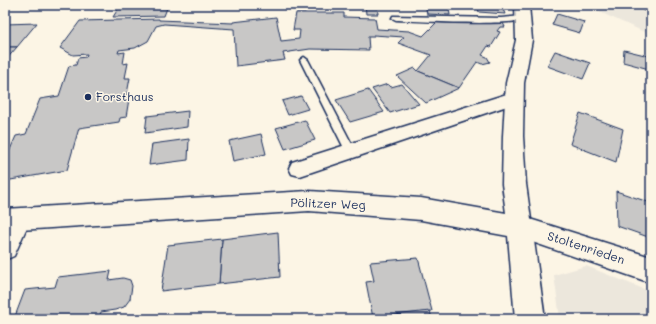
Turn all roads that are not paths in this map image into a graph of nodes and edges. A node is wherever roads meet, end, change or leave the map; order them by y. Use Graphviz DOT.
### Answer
graph roads {
  1 [pos="522,12"];
  2 [pos="396,18"];
  3 [pos="304,60"];
  4 [pos="513,98"];
  5 [pos="351,152"];
  6 [pos="300,168"];
  7 [pos="11,220"];
  8 [pos="520,227"];
  9 [pos="5,248"];
  10 [pos="651,270"];
  11 [pos="530,319"];
  1 -- 2 [label="lane"];
  1 -- 4 [label="main road"];
  3 -- 5 [label="lane"];
  4 -- 5 [label="street"];
  4 -- 8 [label="main road"];
  5 -- 6 [label="street"];
  7 -- 8 [label="main road, Pölitzer Weg"];
  7 -- 9 [label="street"];
  8 -- 10 [label="street, Stoltenrieden"];
  8 -- 11 [label="main road"];
}
